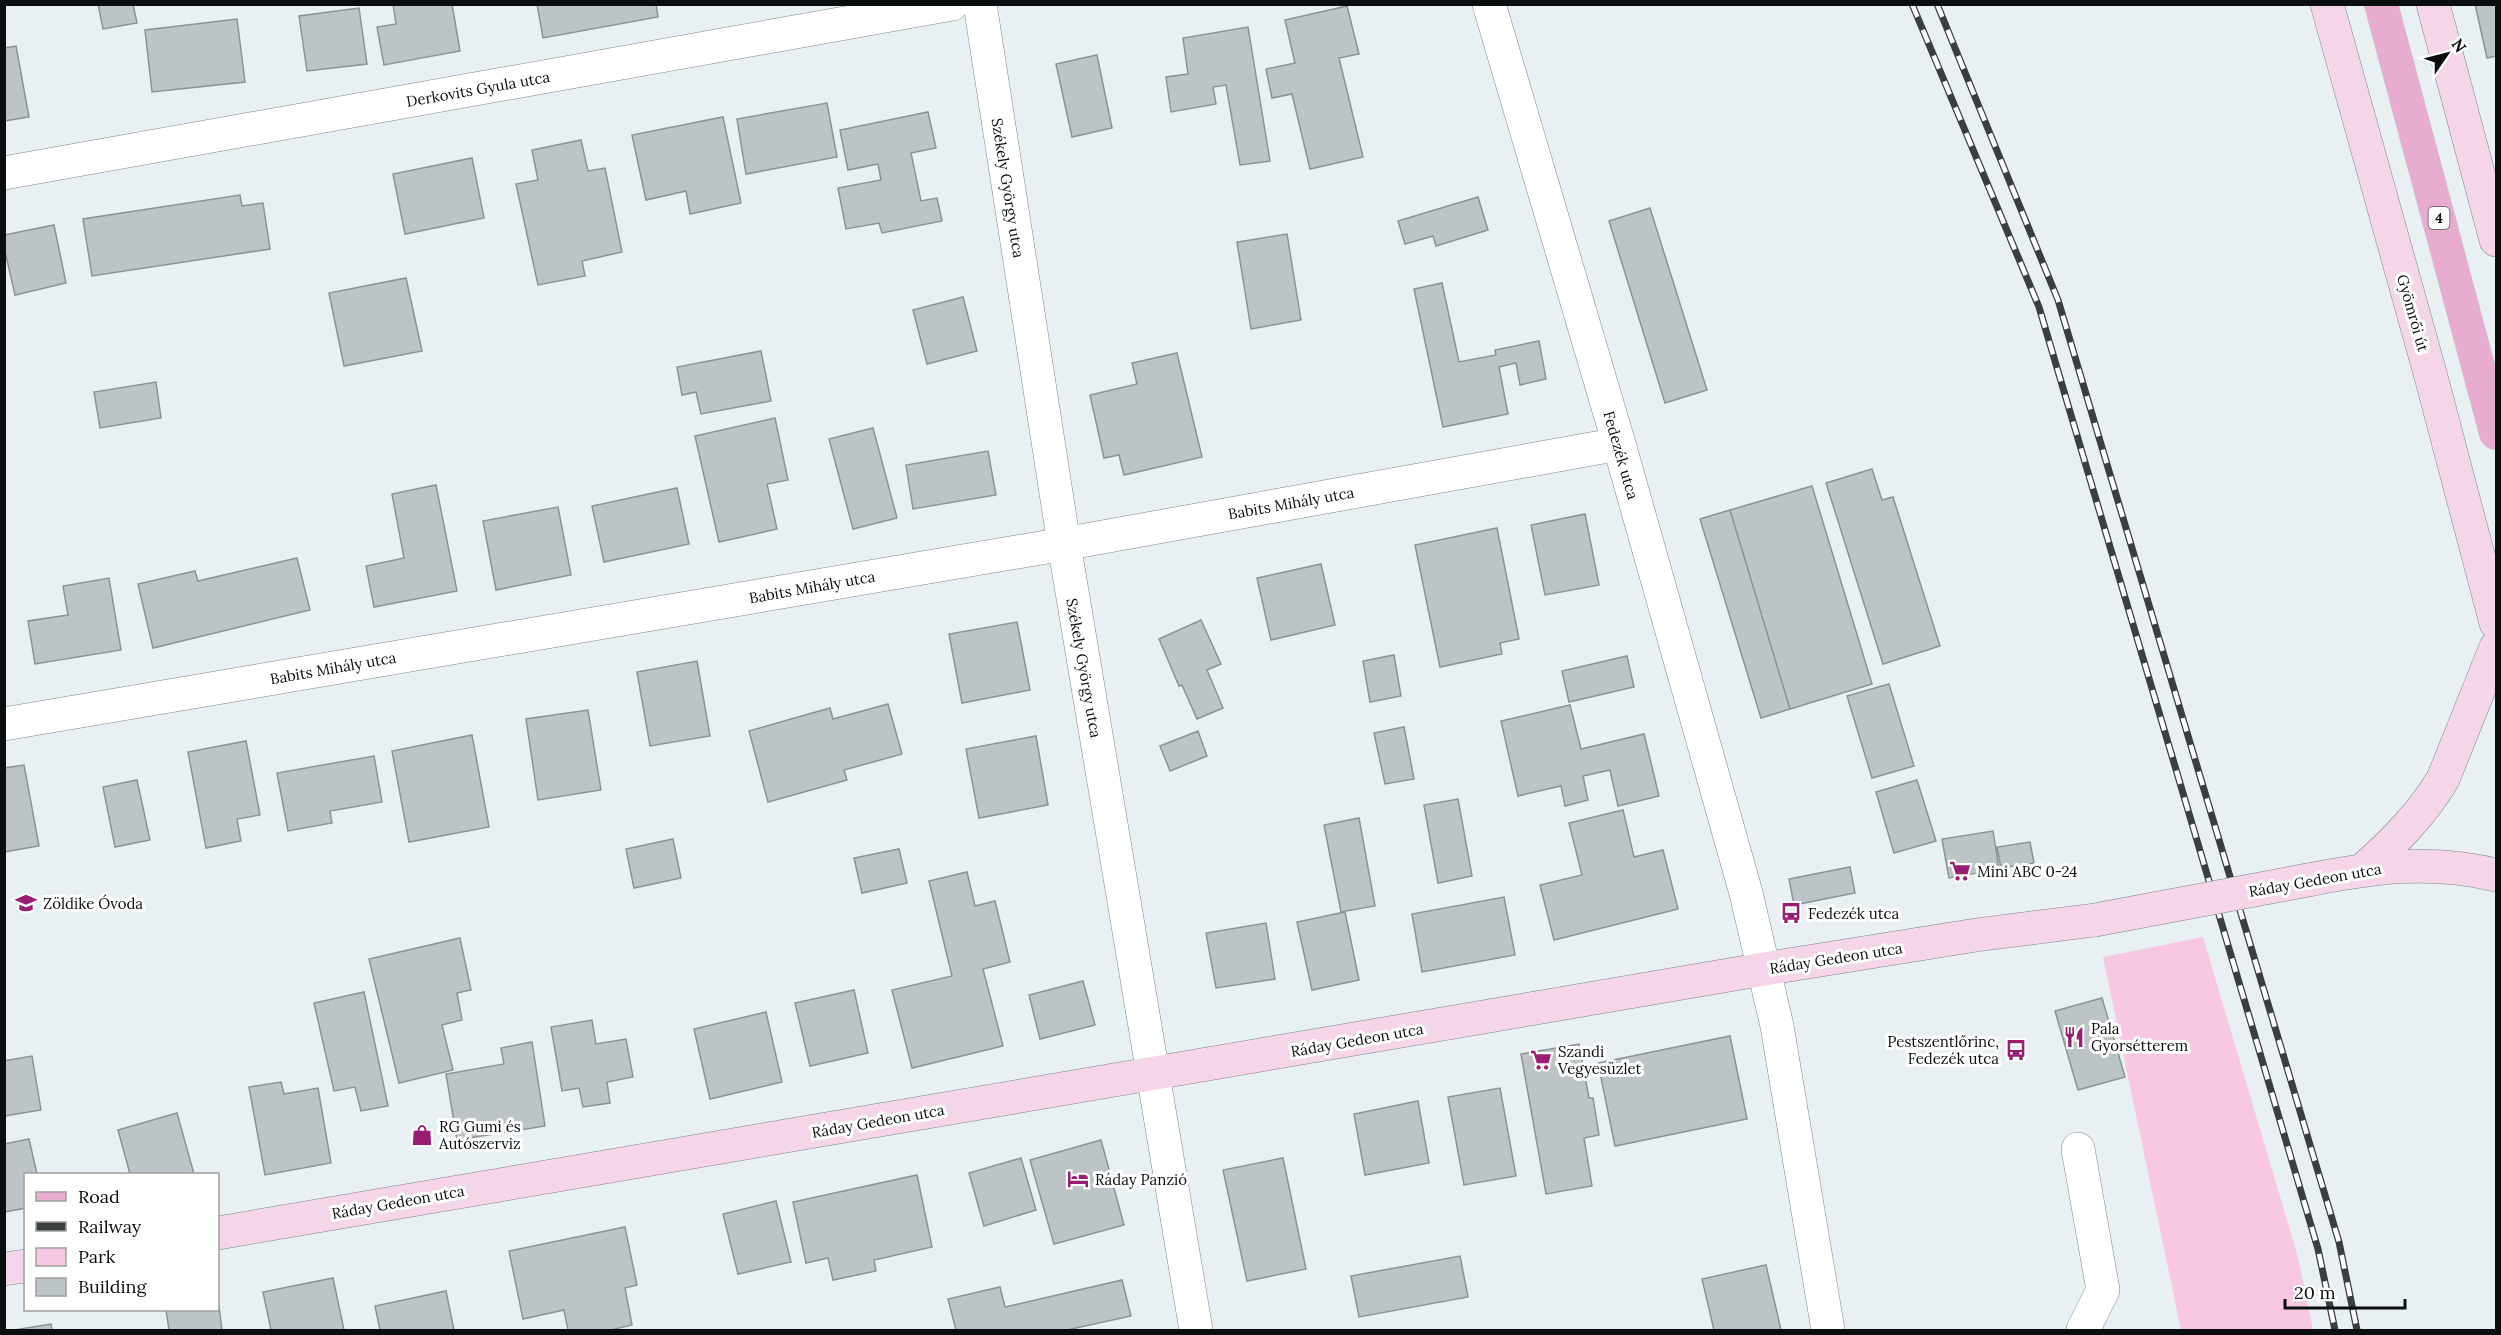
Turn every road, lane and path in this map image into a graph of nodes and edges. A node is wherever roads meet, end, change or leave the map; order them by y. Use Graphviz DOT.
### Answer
graph roads {
  1 [pos="980,4"];
  2 [pos="1489,4"];
  3 [pos="2326,4"];
  4 [pos="2381,4"];
  5 [pos="2433,4"];
  6 [pos="932,6"];
  7 [pos="4,173"];
  8 [pos="2496,240"];
  9 [pos="2496,433"];
  10 [pos="1619,444"];
  11 [pos="1064,544"];
  12 [pos="2496,623"];
  13 [pos="2496,647"];
  14 [pos="4,724"];
  15 [pos="2364,869"];
  16 [pos="2496,875"];
  17 [pos="1764,969"];
  18 [pos="1152,1074"];
  19 [pos="2078,1149"];
  20 [pos="219,1233"];
  21 [pos="24,1266"];
  22 [pos="4,1269"];
  23 [pos="1196,1330"];
  24 [pos="1827,1330"];
  25 [pos="2083,1330"];
  1 -- 11 [label="street, Székely György utca"];
  2 -- 10 [label="street, Fedezék utca"];
  3 -- 12 [label="main road, Gyömrői út"];
  4 -- 9 [label="main road, 4"];
  5 -- 8 [label="main road"];
  6 -- 7 [label="street, Derkovits Gyula utca"];
  10 -- 11 [label="street, Babits Mihály utca"];
  10 -- 17 [label="street, Fedezék utca"];
  11 -- 14 [label="street, Babits Mihály utca"];
  11 -- 18 [label="street, Székely György utca"];
  13 -- 15 [label="main road"];
  15 -- 16 [label="main road, Ráday Gedeon utca"];
  15 -- 17 [label="main road, Ráday Gedeon utca, bridge"];
  17 -- 18 [label="main road, Ráday Gedeon utca"];
  17 -- 24 [label="street, Fedezék utca"];
  18 -- 20 [label="main road, Ráday Gedeon utca"];
  18 -- 23 [label="street, Székely György utca"];
  19 -- 25 [label="street"];
  21 -- 22 [label="main road"];
}
